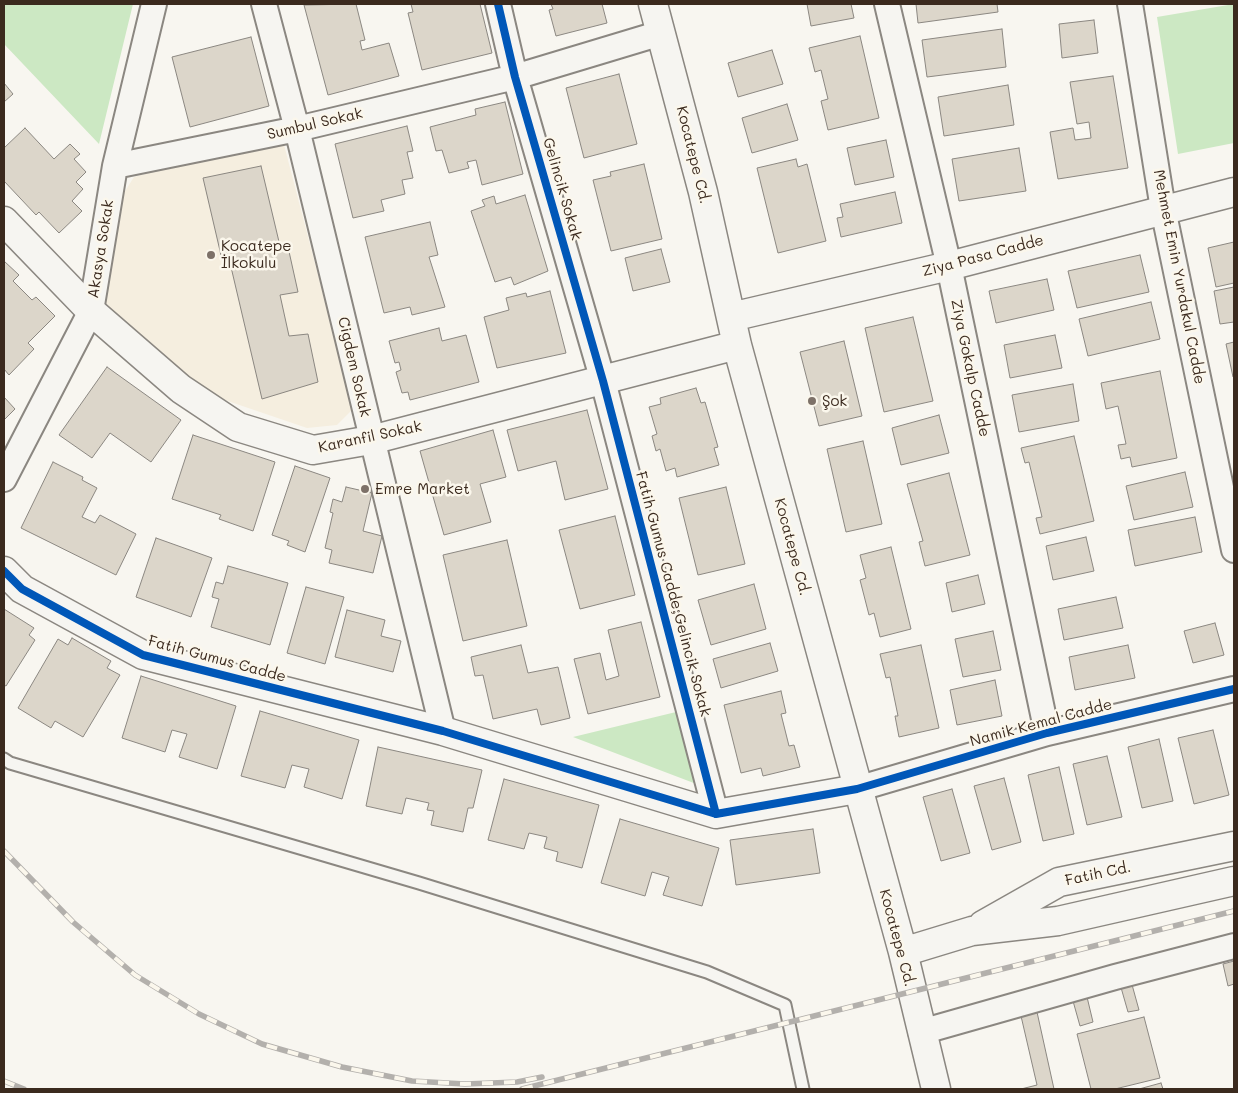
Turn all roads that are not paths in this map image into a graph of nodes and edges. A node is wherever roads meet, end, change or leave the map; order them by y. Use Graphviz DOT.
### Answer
graph roads {
  1 [pos="154,4"];
  2 [pos="264,4"];
  3 [pos="498,4"];
  4 [pos="653,4"];
  5 [pos="887,4"];
  6 [pos="1130,4"];
  7 [pos="661,33"];
  8 [pos="515,77"];
  9 [pos="297,129"];
  10 [pos="114,166"];
  11 [pos="1234,192"];
  12 [pos="1163,208"];
  13 [pos="4,222"];
  14 [pos="949,266"];
  15 [pos="91,311"];
  16 [pos="731,317"];
  17 [pos="737,345"];
  18 [pos="603,381"];
  19 [pos="371,440"];
  20 [pos="4,479"];
  21 [pos="1234,550"];
  22 [pos="4,571"];
  23 [pos="1234,689"];
  24 [pos="443,731"];
  25 [pos="1047,733"];
  26 [pos="4,759"];
  27 [pos="857,790"];
  28 [pos="716,814"];
  29 [pos="1234,846"];
  30 [pos="1234,882"];
  31 [pos="972,931"];
  32 [pos="1234,946"];
  33 [pos="903,952"];
  34 [pos="921,1032"];
  35 [pos="803,1089"];
  36 [pos="936,1089"];
  1 -- 10 [label="street, Akasya Sokak"];
  2 -- 9 [label="street, Cigdem Sokak"];
  3 -- 8 [label="street, Gelincik Sokak"];
  4 -- 7 [label="street, Kocatepe Cd."];
  5 -- 14 [label="street, Ziya Gokalp Cadde"];
  6 -- 12 [label="street, Mehmet Emin Yurdakul Cadde"];
  7 -- 8 [label="street, Sumbul Sokak"];
  7 -- 16 [label="street, Kocatepe Cd."];
  8 -- 9 [label="street, Sumbul Sokak"];
  8 -- 18 [label="street, Gelincik Sokak"];
  9 -- 10 [label="street, Sumbul Sokak"];
  9 -- 19 [label="street, Cigdem Sokak"];
  10 -- 15 [label="street, Akasya Sokak"];
  11 -- 12 [label="street, Ziya Pasa Cadde"];
  12 -- 14 [label="street, Ziya Pasa Cadde"];
  12 -- 21 [label="street, Mehmet Emin Yurdakul Cadde"];
  13 -- 15 [label="street, Karanfil Sokak"];
  14 -- 16 [label="street, Ziya Pasa Cadde"];
  14 -- 25 [label="street, Ziya Gokalp Cadde"];
  15 -- 19 [label="street, Karanfil Sokak"];
  15 -- 20 [label="street, Akasya Sokak"];
  16 -- 17 [label="street, Kocatepe Cd."];
  17 -- 18 [label="street, Karanfil Sokak"];
  17 -- 27 [label="street, Kocatepe Cd."];
  18 -- 19 [label="street, Karanfil Sokak"];
  18 -- 28 [label="street, Fatih Gumus Cadde;Gelincik Sokak"];
  19 -- 24 [label="street, Cigdem Sokak"];
  22 -- 24 [label="street, Fatih Gumus Cadde"];
  23 -- 25 [label="street, Namik Kemal Cadde"];
  24 -- 28 [label="street"];
  25 -- 27 [label="street, Namik Kemal Cadde"];
  26 -- 35 [label="lane"];
  27 -- 28 [label="street"];
  27 -- 33 [label="street, Kocatepe Cd."];
  29 -- 31 [label="street, Fatih Cd."];
  30 -- 31 [label="street, Fatih Cd."];
  31 -- 33 [label="street, Fatih Cd."];
  32 -- 34 [label="street"];
  33 -- 34 [label="street, Kocatepe Cd."];
  34 -- 36 [label="street, Kocatepe Cd."];
}
